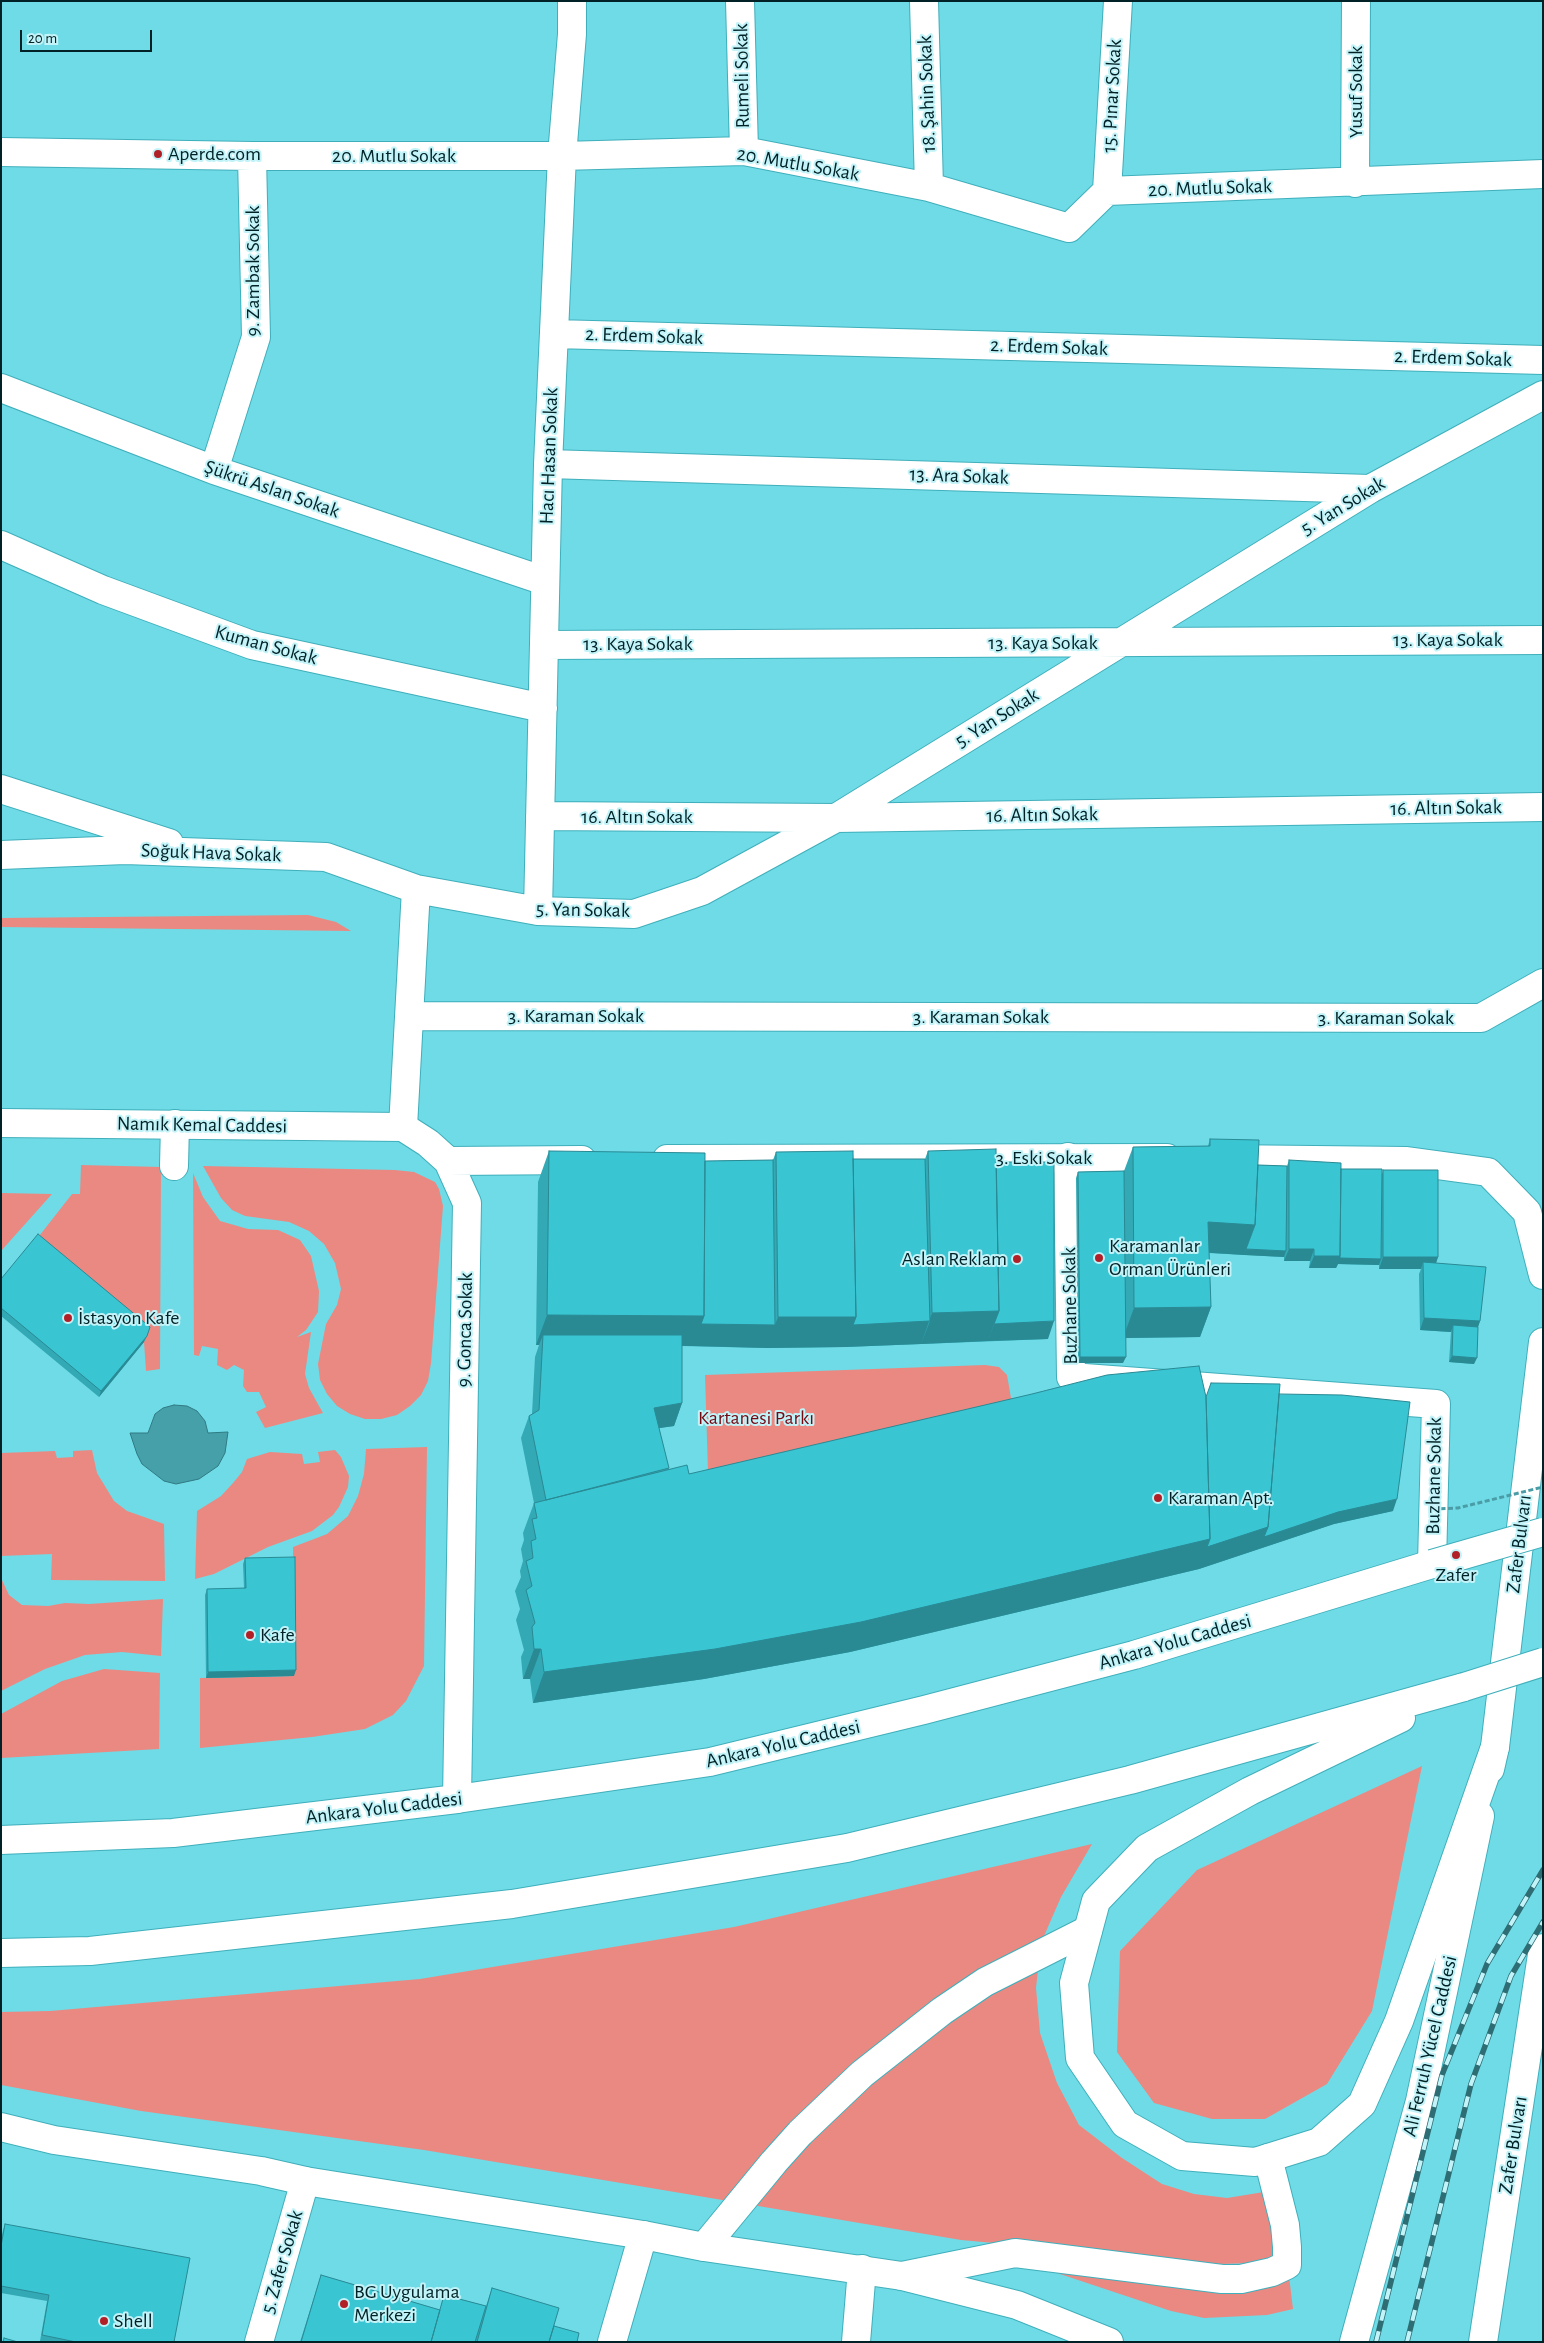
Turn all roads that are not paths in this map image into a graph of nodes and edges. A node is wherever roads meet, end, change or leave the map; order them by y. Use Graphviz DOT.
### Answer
graph roads {
  1 [pos="572,1"];
  2 [pos="740,1"];
  3 [pos="924,1"];
  4 [pos="1118,1"];
  5 [pos="1356,1"];
  6 [pos="744,151"];
  7 [pos="1,152"];
  8 [pos="252,156"];
  9 [pos="562,156"];
  10 [pos="1543,174"];
  11 [pos="1355,183"];
  12 [pos="929,187"];
  13 [pos="1107,191"];
  14 [pos="554,334"];
  15 [pos="1543,360"];
  16 [pos="1,388"];
  17 [pos="1543,395"];
  18 [pos="548,464"];
  19 [pos="214,470"];
  20 [pos="1370,489"];
  21 [pos="1,545"];
  22 [pos="545,581"];
  23 [pos="1543,640"];
  24 [pos="1119,643"];
  25 [pos="544,645"];
  26 [pos="543,708"];
  27 [pos="1,789"];
  28 [pos="1543,807"];
  29 [pos="540,816"];
  30 [pos="836,818"];
  31 [pos="202,853"];
  32 [pos="1,855"];
  33 [pos="416,889"];
  34 [pos="538,911"];
  35 [pos="1543,983"];
  36 [pos="411,1016"];
  37 [pos="1,1123"];
  38 [pos="175,1124"];
  39 [pos="403,1127"];
  40 [pos="1068,1157"];
  41 [pos="448,1160"];
  42 [pos="608,1160"];
  43 [pos="638,1160"];
  44 [pos="174,1166"];
  45 [pos="1543,1275"];
  46 [pos="1543,1342"];
  47 [pos="1543,1532"];
  48 [pos="1432,1564"];
  49 [pos="1543,1662"];
  50 [pos="1464,1687"];
  51 [pos="1495,1747"];
  52 [pos="457,1799"];
  53 [pos="1,1840"];
  54 [pos="1088,1930"];
  55 [pos="1543,1948"];
  56 [pos="1,1953"];
  57 [pos="1,2126"];
  58 [pos="1268,2158"];
  59 [pos="305,2181"];
  60 [pos="642,2235"];
  61 [pos="704,2247"];
  62 [pos="862,2269"];
  63 [pos="902,2276"];
  64 [pos="1017,2305"];
  65 [pos="258,2342"];
  66 [pos="612,2342"];
  67 [pos="856,2342"];
  68 [pos="1054,2342"];
  69 [pos="1109,2342"];
  70 [pos="1354,2342"];
  71 [pos="1482,2342"];
  1 -- 9 [label="main road, Hacı Hasan Sokak"];
  2 -- 6 [label="main road, Rumeli Sokak"];
  3 -- 12 [label="main road, 18. Şahin Sokak"];
  4 -- 13 [label="main road, 15. Pınar Sokak"];
  5 -- 11 [label="main road, Yusuf Sokak"];
  6 -- 9 [label="main road, 20. Mutlu Sokak"];
  6 -- 12 [label="main road, 20. Mutlu Sokak"];
  7 -- 8 [label="main road, 20. Mutlu Sokak"];
  8 -- 9 [label="main road, 20. Mutlu Sokak"];
  8 -- 19 [label="main road, 9. Zambak Sokak"];
  9 -- 14 [label="main road, Hacı Hasan Sokak"];
  10 -- 11 [label="main road, 20. Mutlu Sokak"];
  11 -- 13 [label="main road, 20. Mutlu Sokak"];
  12 -- 13 [label="main road, 20. Mutlu Sokak"];
  14 -- 15 [label="main road, 2. Erdem Sokak"];
  14 -- 18 [label="main road, Hacı Hasan Sokak"];
  16 -- 19 [label="main road, Şükrü Aslan Sokak"];
  17 -- 20 [label="main road, 5. Yan Sokak"];
  18 -- 20 [label="main road, 13. Ara Sokak"];
  18 -- 22 [label="main road, Hacı Hasan Sokak"];
  19 -- 22 [label="main road, Şükrü Aslan Sokak"];
  20 -- 24 [label="main road, 5. Yan Sokak"];
  21 -- 26 [label="main road, Kuman Sokak"];
  22 -- 25 [label="main road, Hacı Hasan Sokak"];
  23 -- 24 [label="main road, 13. Kaya Sokak"];
  24 -- 25 [label="main road, 13. Kaya Sokak"];
  24 -- 30 [label="main road, 5. Yan Sokak"];
  25 -- 26 [label="main road, Hacı Hasan Sokak"];
  26 -- 29 [label="main road, Hacı Hasan Sokak"];
  27 -- 31 [label="main road"];
  28 -- 30 [label="main road, 16. Altın Sokak"];
  29 -- 30 [label="main road, 16. Altın Sokak"];
  29 -- 34 [label="main road, Hacı Hasan Sokak"];
  30 -- 34 [label="main road, 5. Yan Sokak"];
  31 -- 32 [label="main road, Soğuk Hava Sokak"];
  31 -- 33 [label="main road, Soğuk Hava Sokak"];
  33 -- 34 [label="main road, 5. Yan Sokak"];
  33 -- 36 [label="main road"];
  35 -- 36 [label="main road, 3. Karaman Sokak"];
  36 -- 39 [label="main road"];
  37 -- 38 [label="main road, Namık Kemal Caddesi"];
  38 -- 39 [label="main road, Namık Kemal Caddesi"];
  38 -- 44 [label="main road"];
  39 -- 41 [label="main road, 9. Gonca Sokak"];
  40 -- 43 [label="main road, 3. Eski Sokak"];
  40 -- 45 [label="main road, 3. Eski Sokak"];
  40 -- 48 [label="main road, Buzhane Sokak"];
  41 -- 42 [label="main road"];
  41 -- 52 [label="main road, 9. Gonca Sokak"];
  46 -- 51 [label="main road, Zafer Bulvarı"];
  47 -- 48 [label="main road, Ankara Yolu Caddesi, bridge"];
  48 -- 52 [label="main road, Ankara Yolu Caddesi"];
  49 -- 50 [label="main road, bridge"];
  50 -- 54 [label="main road"];
  50 -- 56 [label="main road"];
  51 -- 58 [label="main road"];
  51 -- 70 [label="main road, Ali Ferruh Yücel Caddesi"];
  52 -- 53 [label="main road, Ankara Yolu Caddesi"];
  54 -- 58 [label="main road"];
  54 -- 61 [label="main road"];
  55 -- 71 [label="main road, Zafer Bulvarı"];
  57 -- 59 [label="main road"];
  58 -- 63 [label="main road"];
  59 -- 60 [label="main road"];
  59 -- 65 [label="main road, 5. Zafer Sokak"];
  60 -- 61 [label="main road"];
  60 -- 66 [label="main road"];
  61 -- 62 [label="main road"];
  62 -- 63 [label="main road"];
  62 -- 67 [label="main road"];
  63 -- 64 [label="main road"];
  64 -- 68 [label="main road"];
  64 -- 69 [label="main road"];
}
